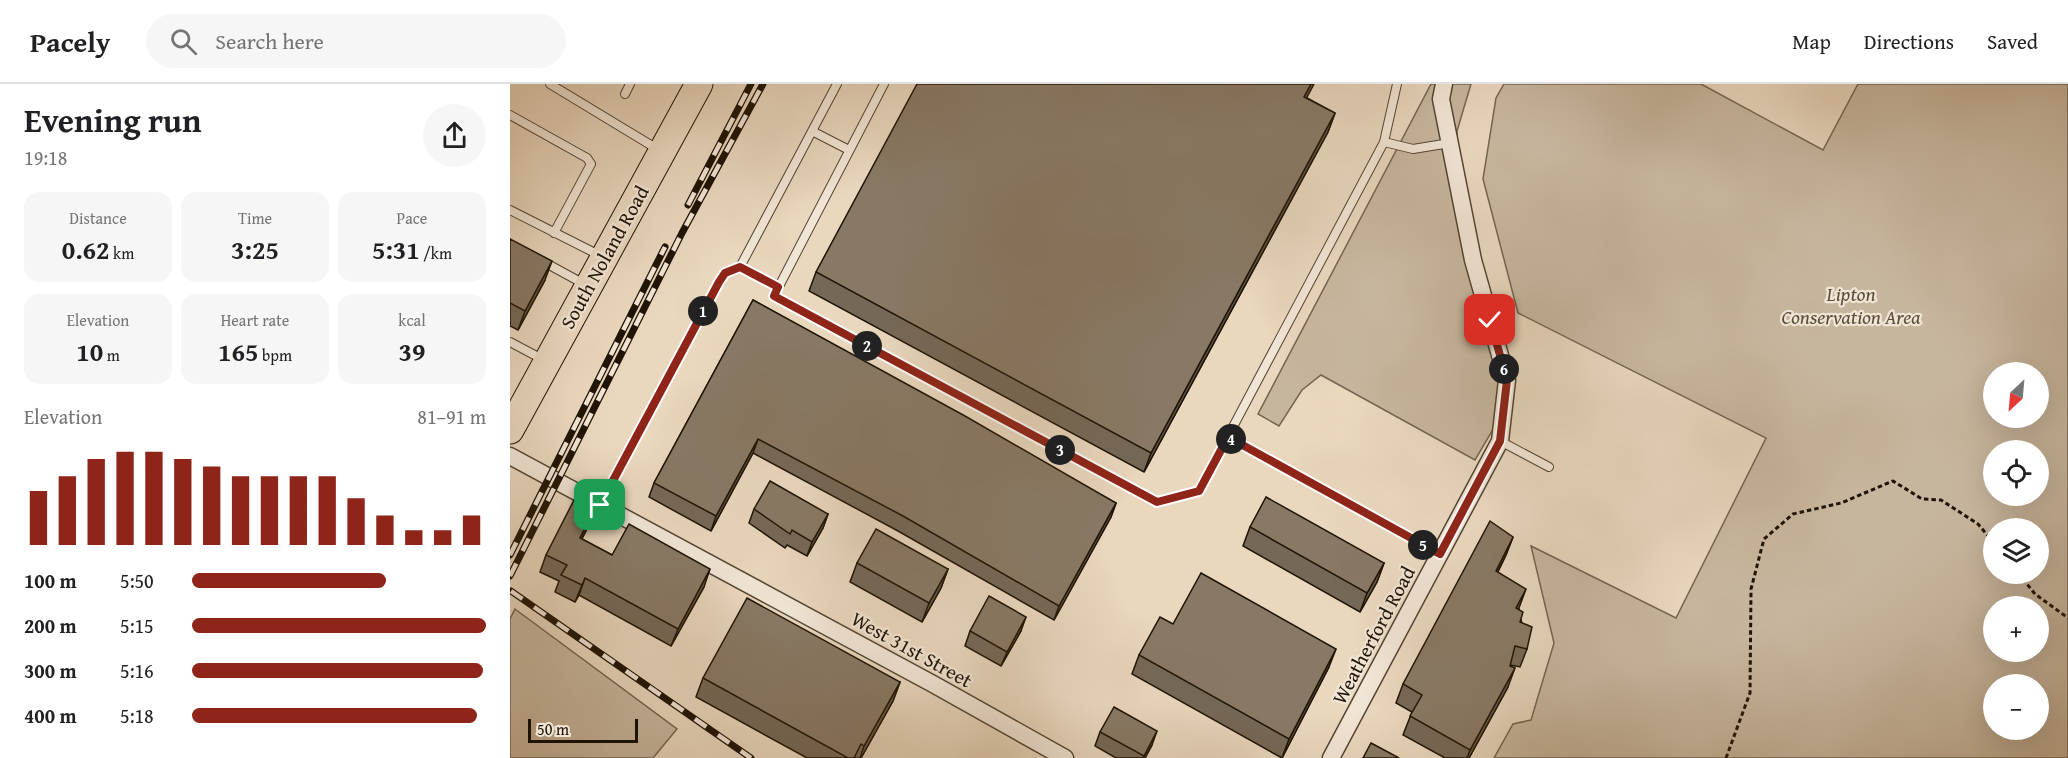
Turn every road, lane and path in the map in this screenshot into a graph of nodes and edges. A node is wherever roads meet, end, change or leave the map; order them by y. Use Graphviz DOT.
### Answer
graph roads {
  1 [pos="550,84"];
  2 [pos="630,84"];
  3 [pos="837,84"];
  4 [pos="884,84"];
  5 [pos="1397,84"];
  6 [pos="1444,84"];
  7 [pos="697,85"];
  8 [pos="625,94"];
  9 [pos="510,115"];
  10 [pos="812,131"];
  11 [pos="1384,142"];
  12 [pos="1450,143"];
  13 [pos="849,150"];
  14 [pos="662,152"];
  15 [pos="510,210"];
  16 [pos="554,234"];
  17 [pos="604,257"];
  18 [pos="537,258"];
  19 [pos="740,267"];
  20 [pos="588,286"];
  21 [pos="778,287"];
  22 [pos="510,342"];
  23 [pos="547,362"];
  24 [pos="510,430"];
  25 [pos="1228,437"];
  26 [pos="1500,441"];
  27 [pos="510,456"];
  28 [pos="1549,467"];
  29 [pos="600,505"];
  30 [pos="1983,530"];
  31 [pos="1440,554"];
  32 [pos="2027,584"];
  33 [pos="2068,618"];
  34 [pos="1065,758"];
  35 [pos="1331,758"];
  36 [pos="1726,758"];
  1 -- 14 [label="lane"];
  2 -- 8 [label="lane"];
  3 -- 10 [label="lane"];
  4 -- 13 [label="lane"];
  5 -- 11 [label="lane"];
  6 -- 12 [label="street, Weatherford Road"];
  7 -- 14 [label="main road, South Noland Road"];
  9 -- 16 [label="lane"];
  10 -- 13 [label="lane"];
  10 -- 19 [label="lane"];
  11 -- 12 [label="lane"];
  11 -- 25 [label="lane"];
  12 -- 26 [label="street, Weatherford Road"];
  13 -- 21 [label="lane"];
  14 -- 17 [label="main road, South Noland Road"];
  15 -- 16 [label="lane"];
  16 -- 17 [label="lane"];
  17 -- 20 [label="main road, South Noland Road"];
  18 -- 20 [label="lane"];
  19 -- 21 [label="lane"];
  19 -- 29 [label="lane"];
  20 -- 23 [label="main road, South Noland Road"];
  21 -- 25 [label="lane"];
  22 -- 23 [label="lane"];
  23 -- 24 [label="main road, South Noland Road"];
  25 -- 31 [label="lane"];
  26 -- 28 [label="lane"];
  26 -- 31 [label="street, Weatherford Road"];
  27 -- 29 [label="street, West 31st Street"];
  29 -- 34 [label="street, West 31st Street"];
  30 -- 36 [label="path"];
  31 -- 35 [label="street, Weatherford Road"];
  32 -- 33 [label="path"];
}
